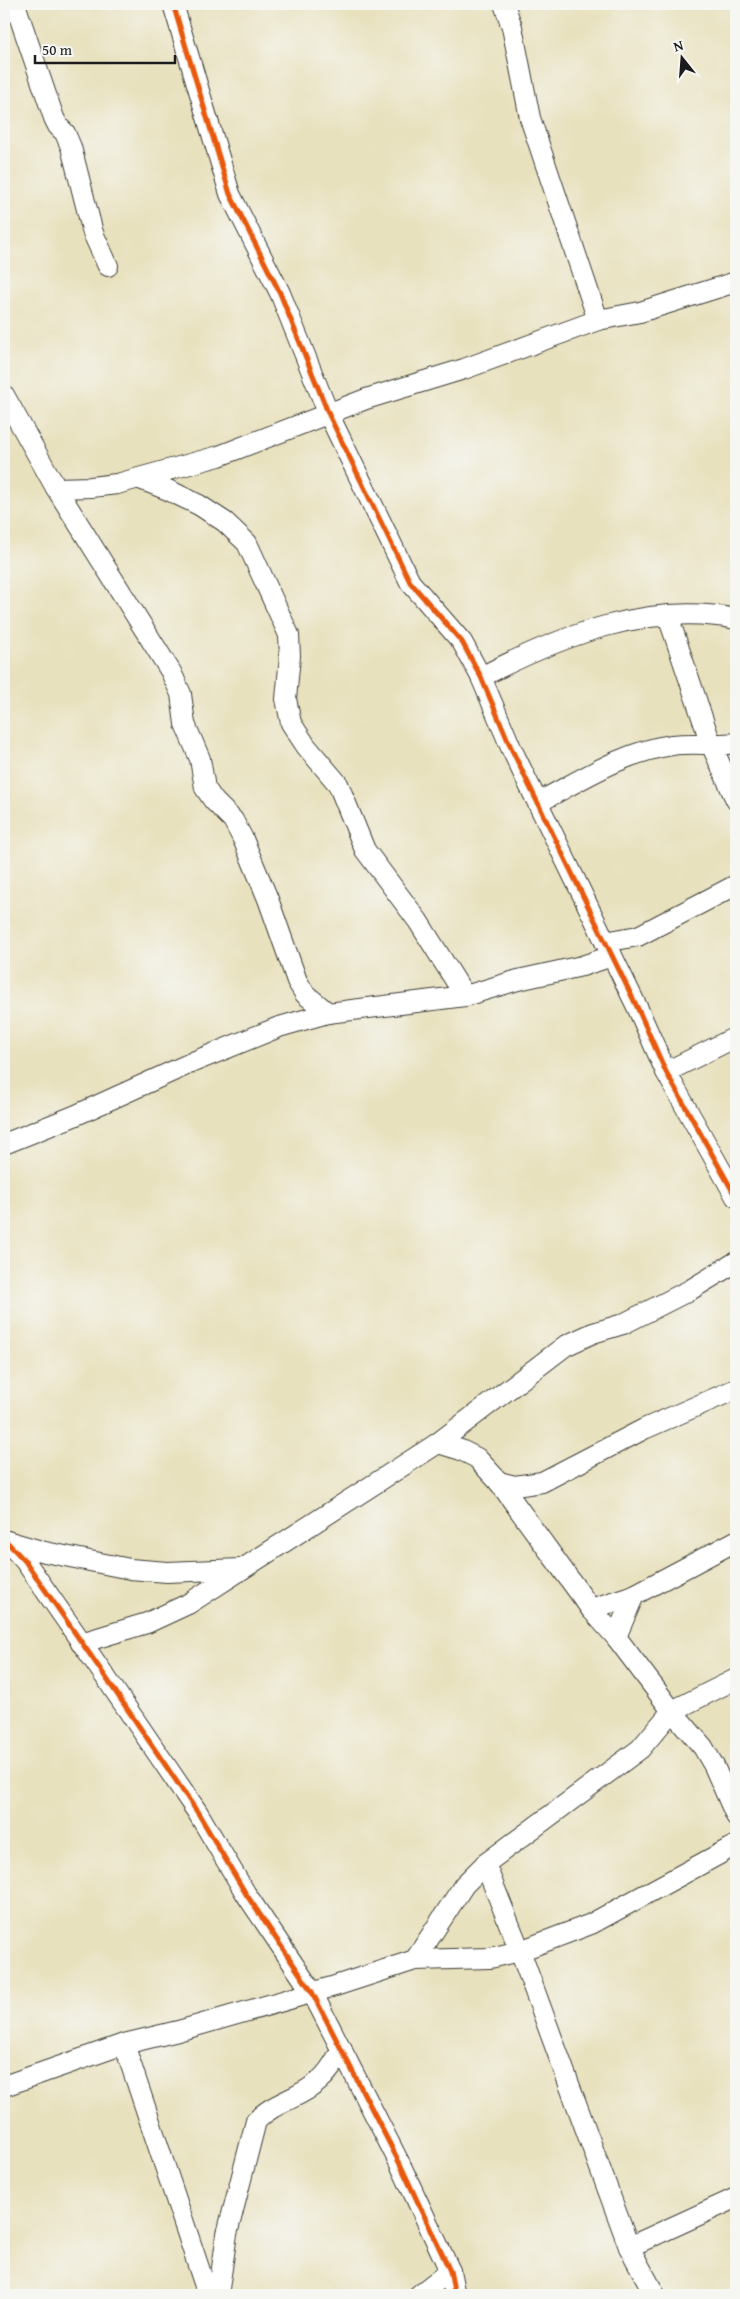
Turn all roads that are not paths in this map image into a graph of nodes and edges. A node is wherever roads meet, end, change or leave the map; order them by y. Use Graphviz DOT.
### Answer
graph roads {
  1 [pos="15,4"];
  2 [pos="173,4"];
  3 [pos="504,4"];
  4 [pos="108,266"];
  5 [pos="736,282"];
  6 [pos="598,320"];
  7 [pos="4,395"];
  8 [pos="329,414"];
  9 [pos="140,479"];
  10 [pos="56,488"];
  11 [pos="668,616"];
  12 [pos="736,619"];
  13 [pos="481,677"];
  14 [pos="736,743"];
  15 [pos="711,744"];
  16 [pos="736,800"];
  17 [pos="539,802"];
  18 [pos="736,885"];
  19 [pos="609,949"];
  20 [pos="465,996"];
  21 [pos="328,1013"];
  22 [pos="736,1037"];
  23 [pos="666,1072"];
  24 [pos="4,1144"];
  25 [pos="733,1184"];
  26 [pos="736,1262"];
  27 [pos="736,1389"];
  28 [pos="438,1443"];
  29 [pos="499,1482"];
  30 [pos="5,1540"];
  31 [pos="736,1540"];
  32 [pos="241,1569"];
  33 [pos="634,1595"];
  34 [pos="591,1609"];
  35 [pos="616,1636"];
  36 [pos="104,1638"];
  37 [pos="81,1643"];
  38 [pos="98,1666"];
  39 [pos="736,1679"];
  40 [pos="672,1710"];
  41 [pos="736,1816"];
  42 [pos="736,1845"];
  43 [pos="485,1864"];
  44 [pos="520,1951"];
  45 [pos="415,1960"];
  46 [pos="300,1973"];
  47 [pos="312,1992"];
  48 [pos="289,1999"];
  49 [pos="124,2044"];
  50 [pos="342,2049"];
  51 [pos="4,2086"];
  52 [pos="736,2198"];
  53 [pos="629,2247"];
  54 [pos="450,2271"];
  55 [pos="208,2295"];
  56 [pos="218,2295"];
  57 [pos="419,2295"];
  58 [pos="455,2295"];
  59 [pos="655,2295"];
  1 -- 4 [label="street"];
  2 -- 8 [label="street"];
  3 -- 6 [label="street"];
  5 -- 6 [label="street"];
  6 -- 8 [label="street"];
  7 -- 10 [label="street"];
  8 -- 9 [label="street"];
  8 -- 13 [label="street"];
  9 -- 10 [label="street"];
  9 -- 20 [label="street"];
  10 -- 21 [label="street"];
  11 -- 12 [label="street"];
  11 -- 13 [label="street"];
  11 -- 15 [label="street"];
  13 -- 17 [label="street"];
  14 -- 15 [label="street"];
  15 -- 16 [label="street"];
  15 -- 17 [label="street"];
  17 -- 19 [label="street"];
  18 -- 19 [label="street"];
  19 -- 20 [label="street"];
  19 -- 23 [label="street"];
  20 -- 21 [label="street"];
  21 -- 24 [label="street"];
  22 -- 23 [label="street"];
  23 -- 25 [label="street"];
  26 -- 28 [label="street"];
  27 -- 29 [label="street"];
  28 -- 29 [label="street"];
  28 -- 32 [label="street"];
  29 -- 34 [label="street"];
  30 -- 32 [label="street"];
  30 -- 37 [label="street"];
  31 -- 33 [label="street"];
  32 -- 36 [label="street"];
  33 -- 34 [label="street"];
  33 -- 35 [label="street"];
  34 -- 35 [label="street"];
  35 -- 40 [label="street"];
  36 -- 37 [label="street"];
  36 -- 38 [label="street"];
  37 -- 38 [label="street"];
  38 -- 46 [label="street"];
  39 -- 40 [label="street"];
  40 -- 41 [label="street"];
  40 -- 43 [label="street"];
  42 -- 44 [label="street"];
  43 -- 44 [label="street"];
  43 -- 45 [label="street"];
  44 -- 45 [label="street"];
  44 -- 53 [label="street"];
  45 -- 47 [label="street"];
  46 -- 47 [label="street"];
  46 -- 48 [label="street"];
  47 -- 48 [label="street"];
  47 -- 50 [label="street"];
  48 -- 49 [label="street"];
  49 -- 51 [label="street"];
  49 -- 55 [label="street"];
  50 -- 54 [label="street"];
  50 -- 56 [label="street"];
  52 -- 53 [label="street"];
  53 -- 59 [label="street"];
  54 -- 57 [label="street"];
  54 -- 58 [label="street"];
}
